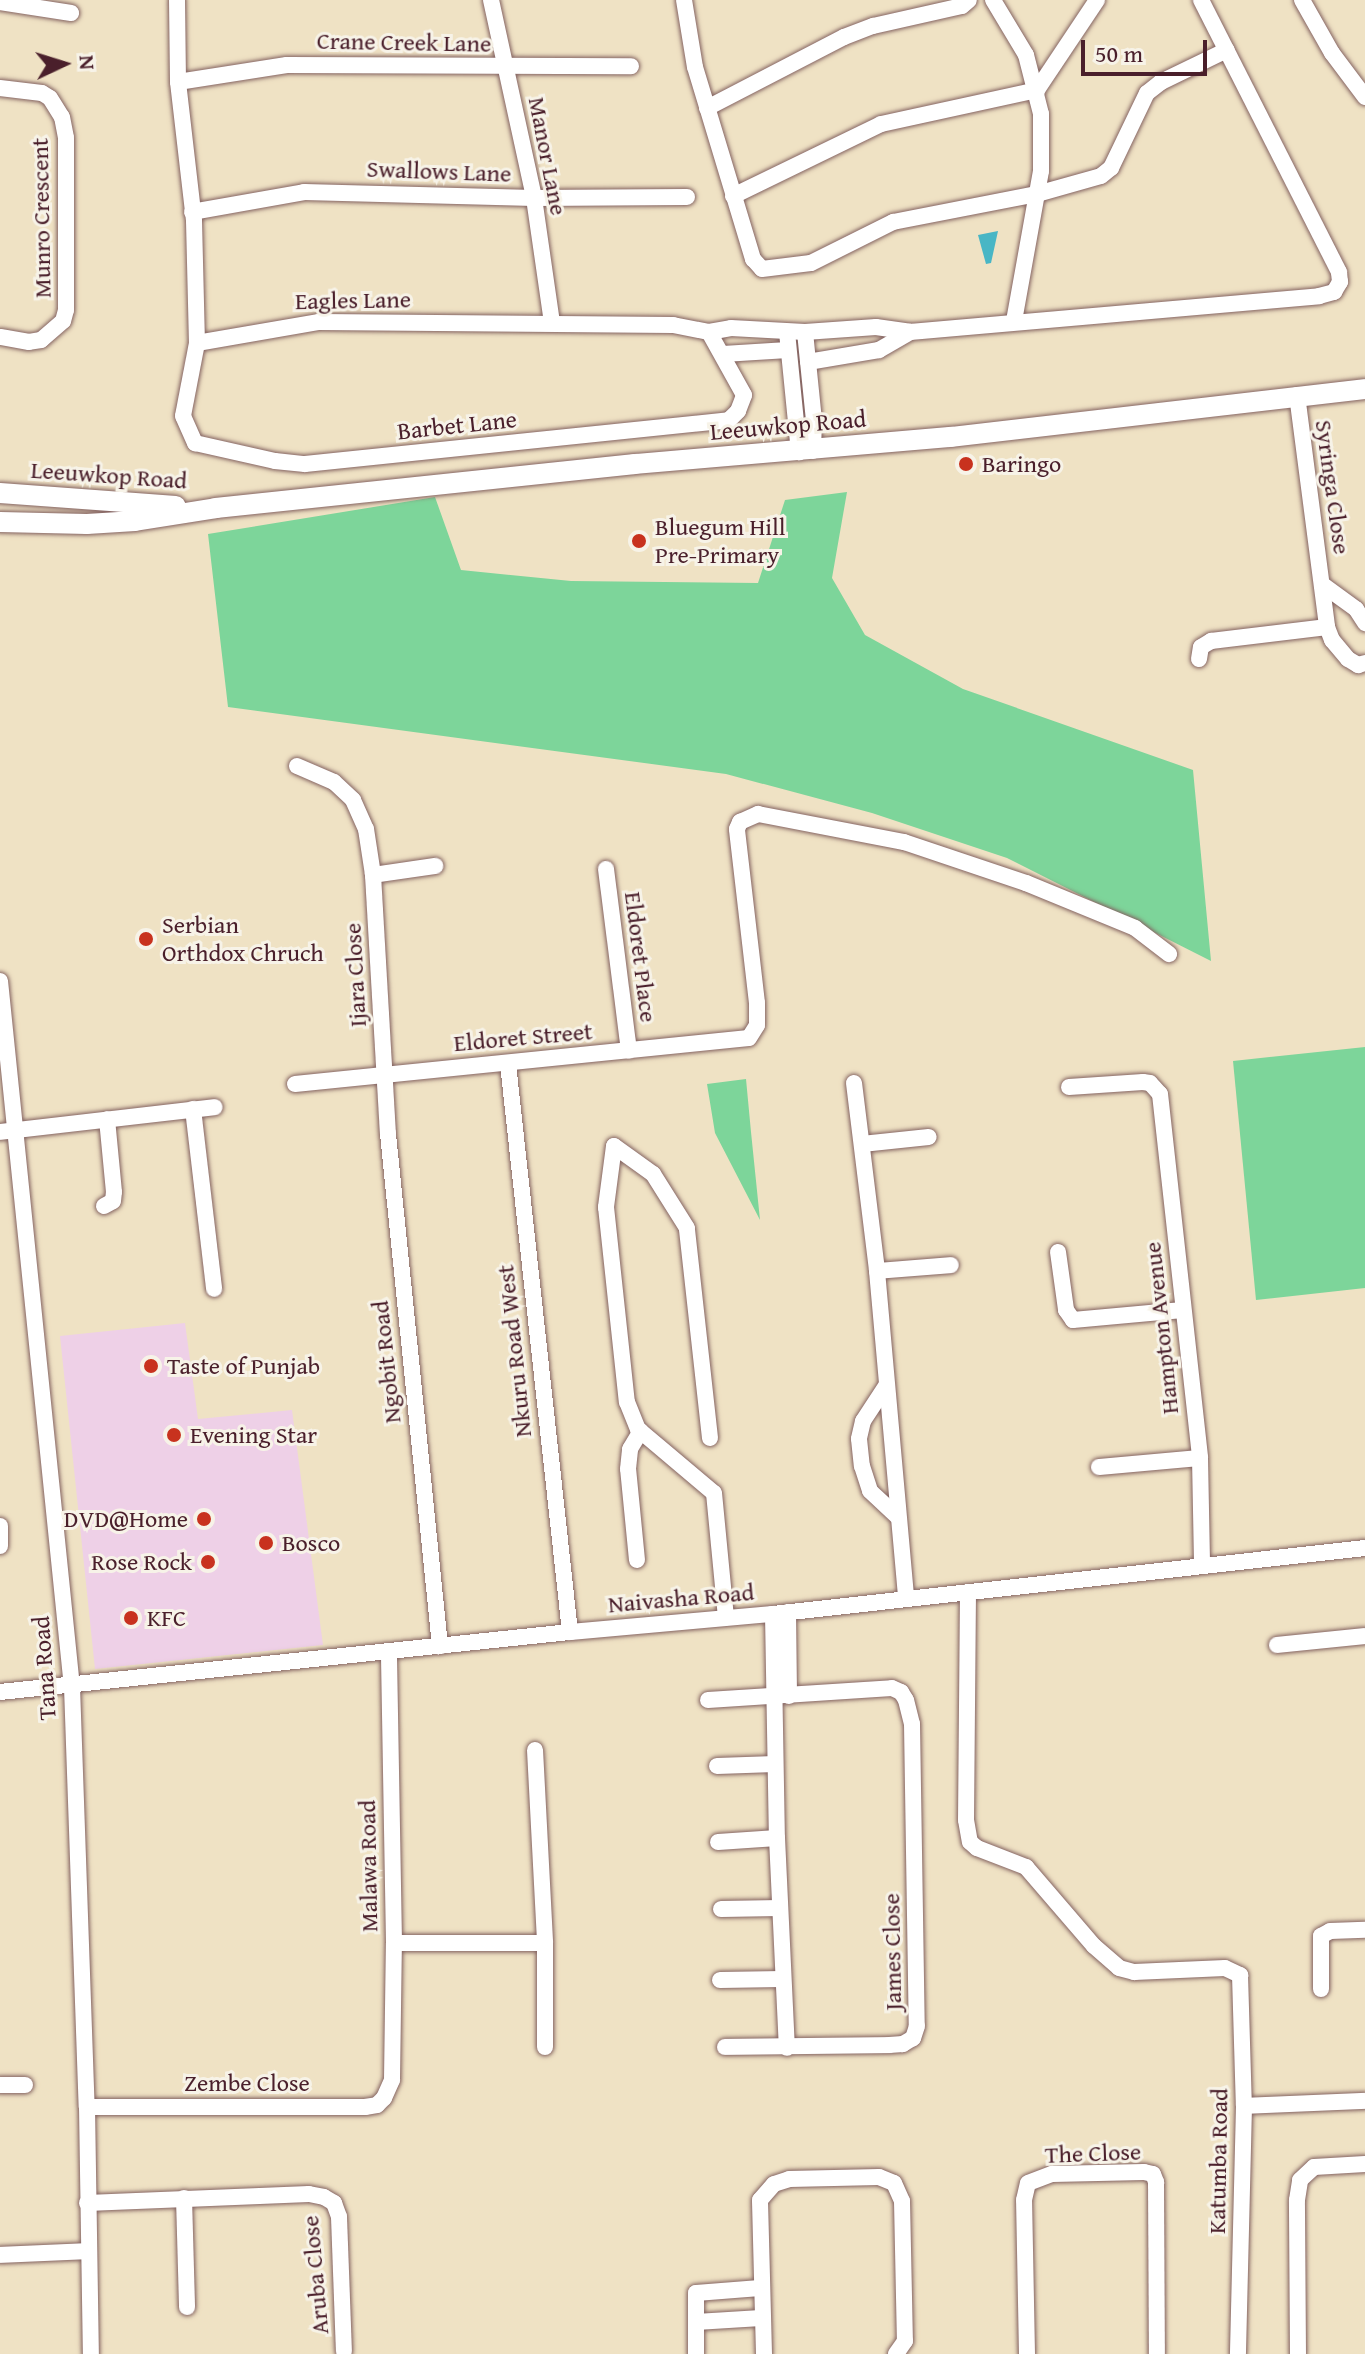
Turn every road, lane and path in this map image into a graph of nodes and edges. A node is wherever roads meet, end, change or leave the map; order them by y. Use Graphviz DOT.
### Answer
graph roads {
  1 [pos="177,0"];
  2 [pos="491,0"];
  3 [pos="684,0"];
  4 [pos="969,0"];
  5 [pos="993,0"];
  6 [pos="1097,0"];
  7 [pos="1201,0"];
  8 [pos="1302,0"];
  9 [pos="0,2"];
  10 [pos="71,13"];
  11 [pos="1227,50"];
  12 [pos="631,66"];
  13 [pos="506,68"];
  14 [pos="178,82"];
  15 [pos="0,88"];
  16 [pos="1037,90"];
  17 [pos="1365,97"];
  18 [pos="707,108"];
  19 [pos="1037,194"];
  20 [pos="733,196"];
  21 [pos="687,197"];
  22 [pos="534,198"];
  23 [pos="192,212"];
  24 [pos="1014,321"];
  25 [pos="552,323"];
  26 [pos="709,332"];
  27 [pos="787,332"];
  28 [pos="805,332"];
  29 [pos="910,332"];
  30 [pos="0,337"];
  31 [pos="197,343"];
  32 [pos="788,350"];
  33 [pos="723,354"];
  34 [pos="808,362"];
  35 [pos="1365,389"];
  36 [pos="1297,395"];
  37 [pos="806,451"];
  38 [pos="0,493"];
  39 [pos="216,508"];
  40 [pos="0,522"];
  41 [pos="1323,585"];
  42 [pos="1365,623"];
  43 [pos="1327,627"];
  44 [pos="1199,659"];
  45 [pos="1365,663"];
  46 [pos="297,766"];
  47 [pos="435,866"];
  48 [pos="606,869"];
  49 [pos="373,875"];
  50 [pos="1169,954"];
  51 [pos="0,981"];
  52 [pos="629,1051"];
  53 [pos="508,1064"];
  54 [pos="385,1073"];
  55 [pos="854,1083"];
  56 [pos="295,1084"];
  57 [pos="1069,1087"];
  58 [pos="215,1107"];
  59 [pos="193,1109"];
  60 [pos="107,1119"];
  61 [pos="18,1130"];
  62 [pos="0,1132"];
  63 [pos="929,1137"];
  64 [pos="862,1144"];
  65 [pos="104,1206"];
  66 [pos="1058,1252"];
  67 [pos="951,1265"];
  68 [pos="877,1271"];
  69 [pos="214,1289"];
  70 [pos="1183,1310"];
  71 [pos="886,1386"];
  72 [pos="641,1431"];
  73 [pos="710,1438"];
  74 [pos="1200,1458"];
  75 [pos="1099,1467"];
  76 [pos="898,1517"];
  77 [pos="0,1526"];
  78 [pos="0,1546"];
  79 [pos="1365,1548"];
  80 [pos="637,1560"];
  81 [pos="1202,1564"];
  82 [pos="968,1592"];
  83 [pos="906,1598"];
  84 [pos="780,1613"];
  85 [pos="726,1617"];
  86 [pos="570,1632"];
  87 [pos="1365,1636"];
  88 [pos="1277,1645"];
  89 [pos="440,1646"];
  90 [pos="389,1652"];
  91 [pos="72,1687"];
  92 [pos="0,1692"];
  93 [pos="782,1696"];
  94 [pos="708,1700"];
  95 [pos="535,1750"];
  96 [pos="775,1764"];
  97 [pos="717,1766"];
  98 [pos="777,1838"];
  99 [pos="718,1842"];
  100 [pos="780,1908"];
  101 [pos="721,1909"];
  102 [pos="1365,1930"];
  103 [pos="394,1943"];
  104 [pos="545,1943"];
  105 [pos="782,1979"];
  106 [pos="720,1980"];
  107 [pos="1321,1989"];
  108 [pos="545,2047"];
  109 [pos="725,2047"];
  110 [pos="787,2048"];
  111 [pos="392,2080"];
  112 [pos="0,2085"];
  113 [pos="25,2085"];
  114 [pos="1365,2101"];
  115 [pos="1244,2106"];
  116 [pos="87,2107"];
  117 [pos="1365,2164"];
  118 [pos="184,2198"];
  119 [pos="87,2203"];
  120 [pos="88,2251"];
  121 [pos="0,2255"];
  122 [pos="760,2288"];
  123 [pos="187,2307"];
  124 [pos="761,2318"];
  125 [pos="696,2322"];
  126 [pos="344,2351"];
  127 [pos="91,2354"];
  128 [pos="696,2354"];
  129 [pos="764,2354"];
  130 [pos="896,2354"];
  131 [pos="1027,2354"];
  132 [pos="1157,2354"];
  133 [pos="1238,2354"];
  134 [pos="1298,2354"];
  1 -- 14 [label="street"];
  2 -- 13 [label="street, Manor Lane"];
  3 -- 18 [label="street"];
  4 -- 18 [label="street"];
  5 -- 16 [label="street"];
  6 -- 16 [label="street"];
  7 -- 11 [label="street"];
  8 -- 17 [label="street"];
  9 -- 10 [label="street"];
  11 -- 19 [label="street"];
  11 -- 24 [label="street"];
  12 -- 13 [label="street, Crane Creek Lane"];
  13 -- 14 [label="street, Crane Creek Lane"];
  13 -- 22 [label="street, Manor Lane"];
  14 -- 23 [label="street"];
  15 -- 30 [label="street, Munro Crescent"];
  16 -- 19 [label="street"];
  16 -- 20 [label="street"];
  18 -- 20 [label="street"];
  19 -- 20 [label="street"];
  19 -- 24 [label="street"];
  21 -- 22 [label="street, Swallows Lane"];
  22 -- 23 [label="street, Swallows Lane"];
  22 -- 25 [label="street, Manor Lane"];
  23 -- 31 [label="street"];
  24 -- 29 [label="street"];
  25 -- 26 [label="street, Eagles Lane"];
  25 -- 31 [label="street, Eagles Lane"];
  26 -- 27 [label="street, Eagles Lane"];
  26 -- 33 [label="street, Barbet Lane"];
  27 -- 28 [label="street, Eagles Lane"];
  27 -- 32 [label="street"];
  28 -- 29 [label="street, Eagles Lane"];
  28 -- 34 [label="street"];
  29 -- 34 [label="street"];
  31 -- 33 [label="street, Barbet Lane"];
  32 -- 33 [label="street"];
  32 -- 37 [label="street"];
  34 -- 37 [label="street"];
  35 -- 36 [label="street, Leeuwkop Road"];
  36 -- 37 [label="street, Leeuwkop Road"];
  36 -- 41 [label="street, Syringa Close"];
  37 -- 39 [label="street, Leeuwkop Road"];
  38 -- 39 [label="street, Leeuwkop Road"];
  39 -- 40 [label="street, Leeuwkop Road"];
  41 -- 42 [label="street, Syringa Close"];
  41 -- 43 [label="street, Syringa Close"];
  43 -- 44 [label="street"];
  43 -- 45 [label="street, Syringa Close"];
  46 -- 49 [label="street, Ijara Close"];
  47 -- 49 [label="street"];
  48 -- 52 [label="street, Eldoret Place"];
  49 -- 54 [label="street, Ijara Close"];
  50 -- 52 [label="street, Eldoret Street"];
  51 -- 61 [label="street, Tana Road"];
  52 -- 53 [label="street, Eldoret Street"];
  53 -- 54 [label="street, Eldoret Street"];
  53 -- 86 [label="street, Nkuru Road West"];
  54 -- 56 [label="street, Eldoret Street"];
  54 -- 89 [label="street, Ngobit Road"];
  55 -- 64 [label="street"];
  57 -- 70 [label="street, Hampton Avenue"];
  58 -- 59 [label="street"];
  59 -- 60 [label="street"];
  59 -- 69 [label="street"];
  60 -- 61 [label="street"];
  60 -- 65 [label="street"];
  61 -- 62 [label="street"];
  61 -- 91 [label="street, Tana Road"];
  63 -- 64 [label="street"];
  64 -- 68 [label="street"];
  66 -- 70 [label="street"];
  67 -- 68 [label="street"];
  68 -- 71 [label="street"];
  70 -- 74 [label="street, Hampton Avenue"];
  71 -- 76 [label="street"];
  71 -- 76 [label="street"];
  72 -- 73 [label="street"];
  72 -- 80 [label="street"];
  72 -- 85 [label="street"];
  74 -- 75 [label="street"];
  74 -- 81 [label="street, Hampton Avenue"];
  76 -- 83 [label="street"];
  77 -- 78 [label="street"];
  79 -- 81 [label="street, Naivasha Road"];
  81 -- 82 [label="street, Naivasha Road"];
  82 -- 83 [label="street, Naivasha Road"];
  82 -- 115 [label="street, Katumba Road"];
  83 -- 84 [label="street, Naivasha Road"];
  84 -- 85 [label="street, Naivasha Road"];
  84 -- 93 [label="street"];
  85 -- 86 [label="street, Naivasha Road"];
  86 -- 89 [label="street, Naivasha Road"];
  87 -- 88 [label="street"];
  89 -- 90 [label="street, Naivasha Road"];
  90 -- 91 [label="street, Naivasha Road"];
  90 -- 103 [label="street, Malawa Road"];
  91 -- 92 [label="street, Naivasha Road"];
  91 -- 116 [label="street, Tana Road"];
  93 -- 94 [label="street"];
  93 -- 96 [label="street"];
  93 -- 110 [label="street, James Close"];
  95 -- 104 [label="street"];
  96 -- 97 [label="street"];
  96 -- 98 [label="street"];
  98 -- 99 [label="street"];
  98 -- 100 [label="street"];
  100 -- 101 [label="street"];
  100 -- 105 [label="street"];
  102 -- 107 [label="street"];
  103 -- 104 [label="street"];
  103 -- 111 [label="street, Malawa Road"];
  104 -- 108 [label="street"];
  105 -- 106 [label="street"];
  105 -- 110 [label="street"];
  109 -- 110 [label="street"];
  111 -- 116 [label="street, Zembe Close"];
  112 -- 113 [label="street"];
  114 -- 115 [label="street"];
  115 -- 133 [label="street, Katumba Road"];
  116 -- 119 [label="street, Tana Road"];
  117 -- 134 [label="street"];
  118 -- 119 [label="street, Aruba Close"];
  118 -- 123 [label="street"];
  118 -- 126 [label="street, Aruba Close"];
  119 -- 120 [label="street, Tana Road"];
  120 -- 121 [label="street"];
  120 -- 127 [label="street, Tana Road"];
  122 -- 124 [label="street"];
  122 -- 125 [label="street"];
  122 -- 130 [label="street"];
  124 -- 125 [label="street"];
  124 -- 129 [label="street"];
  125 -- 128 [label="street"];
  131 -- 132 [label="street, The Close"];
}
